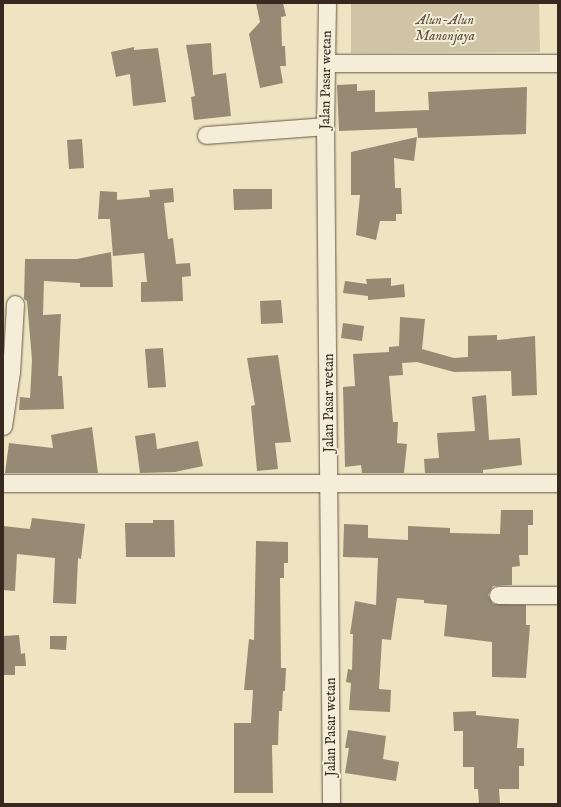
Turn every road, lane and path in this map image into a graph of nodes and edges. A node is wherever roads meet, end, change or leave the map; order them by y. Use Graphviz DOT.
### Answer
graph roads {
  1 [pos="327,3"];
  2 [pos="328,63"];
  3 [pos="558,63"];
  4 [pos="325,126"];
  5 [pos="206,135"];
  6 [pos="15,304"];
  7 [pos="3,426"];
  8 [pos="330,482"];
  9 [pos="3,483"];
  10 [pos="558,483"];
  11 [pos="498,595"];
  12 [pos="558,595"];
  13 [pos="331,804"];
  1 -- 2 [label="street, Jalan Pasar wetan"];
  2 -- 3 [label="street"];
  2 -- 4 [label="street, Jalan Pasar wetan"];
  4 -- 5 [label="street"];
  4 -- 8 [label="street, Jalan Pasar wetan"];
  6 -- 7 [label="street"];
  8 -- 9 [label="street"];
  8 -- 10 [label="street"];
  8 -- 13 [label="street, Jalan Pasar wetan"];
  11 -- 12 [label="street"];
}
